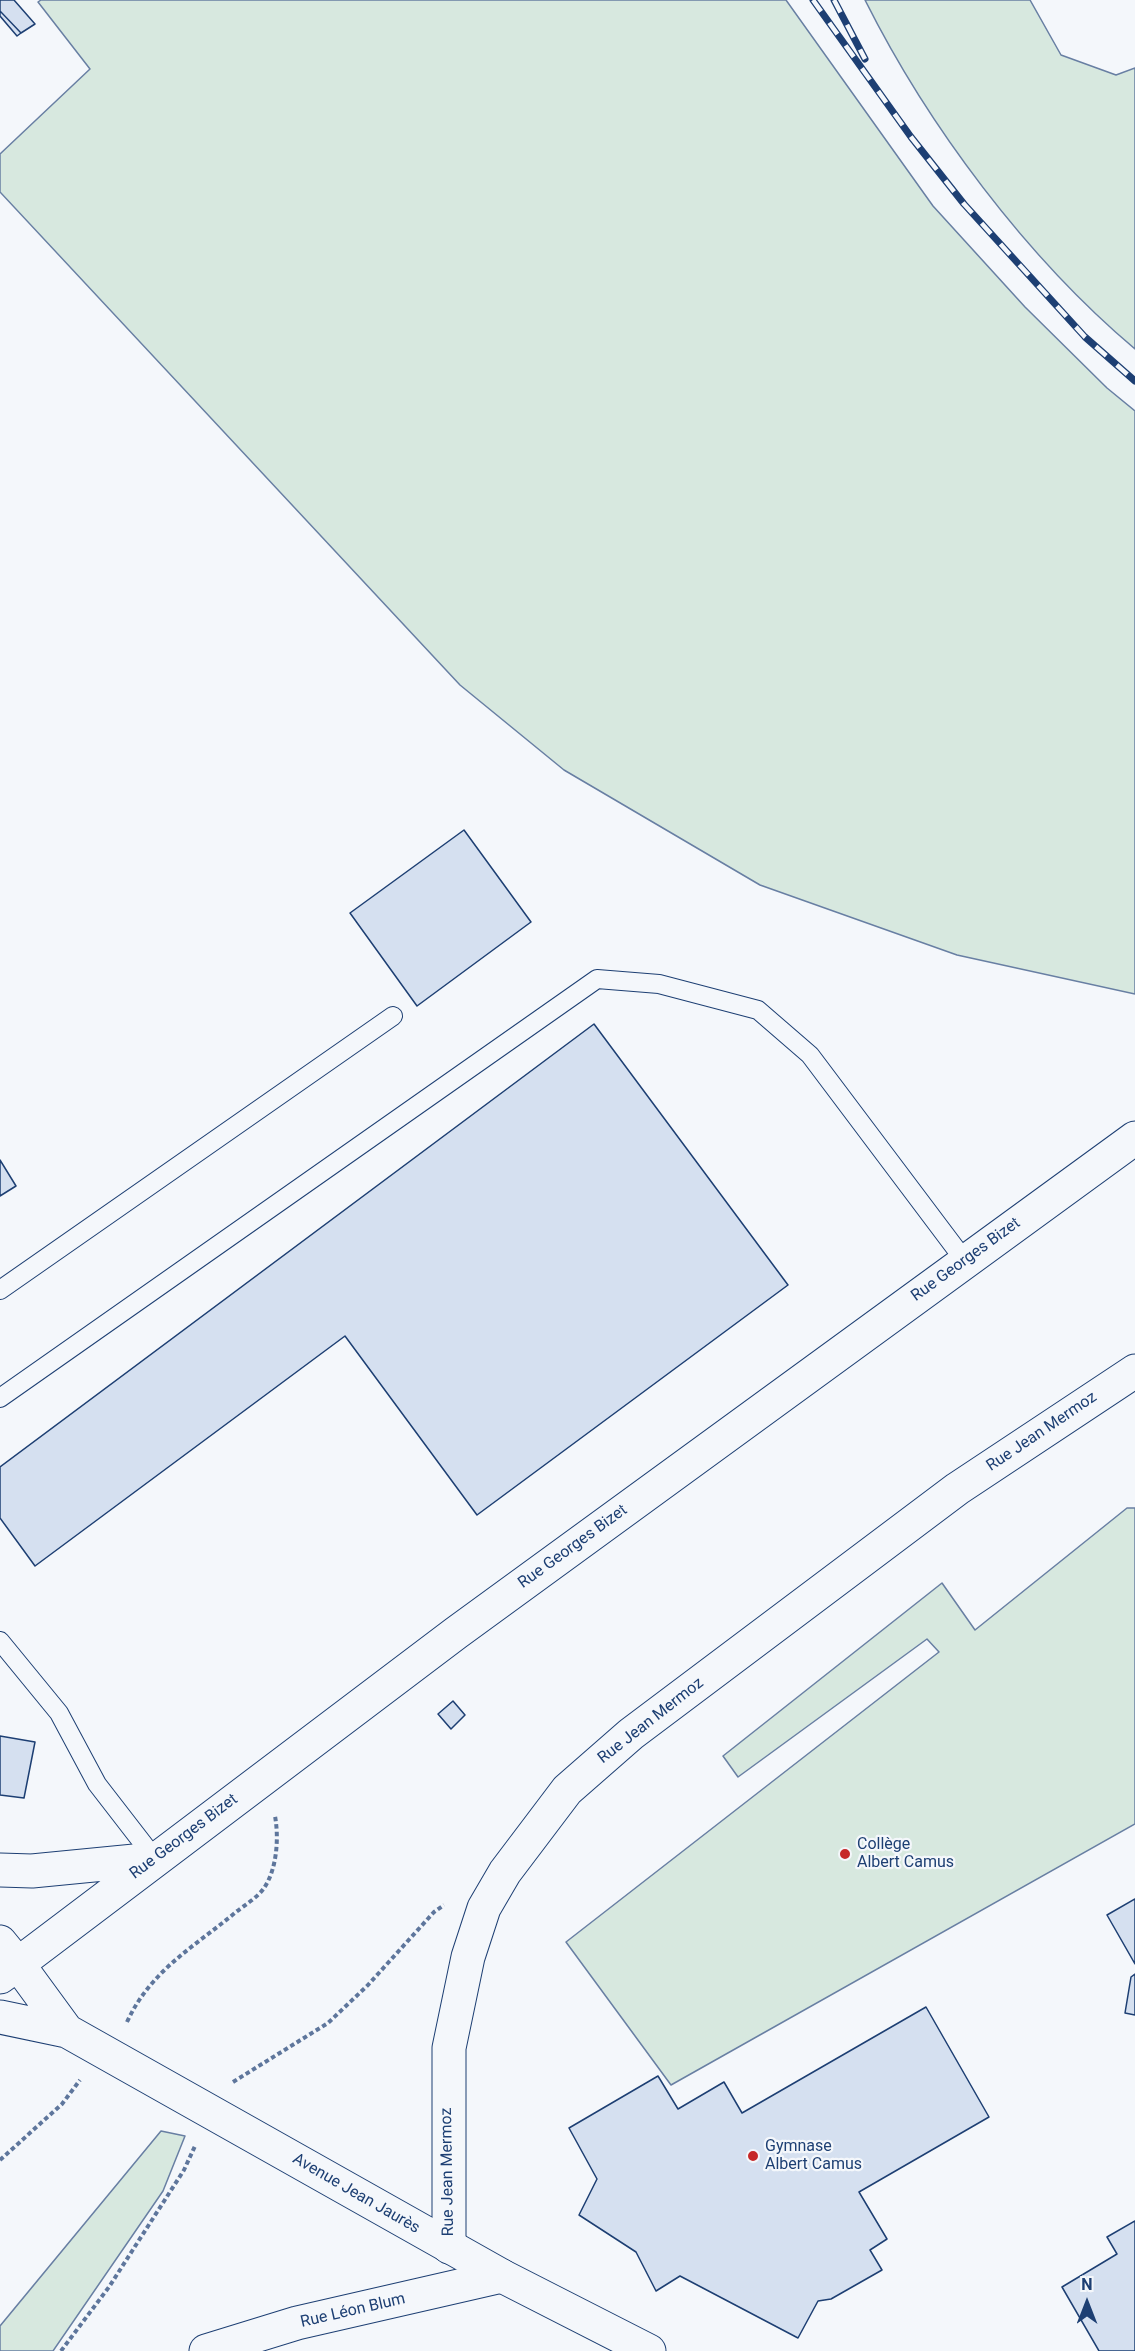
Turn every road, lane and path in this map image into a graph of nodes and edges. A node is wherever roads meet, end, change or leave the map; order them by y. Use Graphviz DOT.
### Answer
graph roads {
  1 [pos="393,1016"];
  2 [pos="1135,1138"];
  3 [pos="965,1261"];
  4 [pos="0,1290"];
  5 [pos="1135,1371"];
  6 [pos="0,1398"];
  7 [pos="0,1641"];
  8 [pos="274,1811"];
  9 [pos="154,1859"];
  10 [pos="0,1870"];
  11 [pos="451,1901"];
  12 [pos="6,1961"];
  13 [pos="0,2017"];
  14 [pos="125,2026"];
  15 [pos="67,2031"];
  16 [pos="87,2071"];
  17 [pos="230,2086"];
  18 [pos="196,2142"];
  19 [pos="0,2160"];
  20 [pos="449,2247"];
  21 [pos="502,2276"];
  22 [pos="61,2351"];
  23 [pos="206,2351"];
  24 [pos="649,2351"];
  1 -- 4 [label="lane"];
  2 -- 3 [label="street, Rue Georges Bizet"];
  3 -- 6 [label="lane"];
  3 -- 9 [label="street, Rue Georges Bizet"];
  5 -- 20 [label="street, Rue Jean Mermoz"];
  7 -- 9 [label="lane"];
  8 -- 14 [label="path"];
  9 -- 10 [label="street"];
  9 -- 12 [label="street, Rue Georges Bizet"];
  11 -- 17 [label="path"];
  12 -- 15 [label="street, Avenue Jean Jaurès"];
  13 -- 15 [label="street, Avenue Jean Jaurès"];
  15 -- 20 [label="street, Avenue Jean Jaurès"];
  16 -- 19 [label="path"];
  18 -- 22 [label="path"];
  20 -- 21 [label="street, Avenue Jean Jaurès"];
  21 -- 23 [label="street, Rue Léon Blum"];
  21 -- 24 [label="street, Avenue Jean Jaurès"];
}
